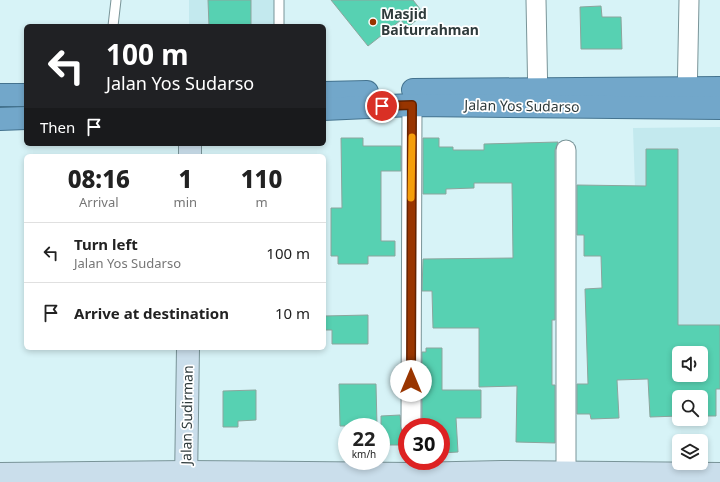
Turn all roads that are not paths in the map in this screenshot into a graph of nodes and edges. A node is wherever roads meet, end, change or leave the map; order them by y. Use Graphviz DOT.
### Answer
graph roads {
  1 [pos="116,0"];
  2 [pos="279,0"];
  3 [pos="536,0"];
  4 [pos="689,0"];
  5 [pos="113,24"];
  6 [pos="279,24"];
  7 [pos="720,88"];
  8 [pos="326,93"];
  9 [pos="0,95"];
  10 [pos="24,95"];
  11 [pos="687,97"];
  12 [pos="538,98"];
  13 [pos="412,105"];
  14 [pos="326,108"];
  15 [pos="720,108"];
  16 [pos="24,118"];
  17 [pos="0,119"];
  18 [pos="566,150"];
  19 [pos="188,350"];
  20 [pos="411,418"];
  21 [pos="398,468"];
  22 [pos="438,470"];
  23 [pos="566,473"];
  24 [pos="0,474"];
  25 [pos="720,474"];
  26 [pos="186,477"];
  27 [pos="502,477"];
  1 -- 5 [label="lane"];
  2 -- 6 [label="lane"];
  3 -- 12 [label="street"];
  4 -- 11 [label="street"];
  7 -- 11 [label="highway, Jalan Yos Sudarso"];
  8 -- 12 [label="highway, Jalan Yos Sudarso"];
  9 -- 10 [label="highway"];
  11 -- 12 [label="highway, Jalan Yos Sudarso"];
  11 -- 15 [label="highway, Jalan Yos Sudarso"];
  12 -- 13 [label="highway, Jalan Yos Sudarso"];
  13 -- 14 [label="highway, Jalan Yos Sudarso"];
  13 -- 20 [label="street"];
  16 -- 17 [label="highway"];
  18 -- 23 [label="street"];
  19 -- 26 [label="main road, Jalan Sudirman"];
  21 -- 26 [label="main road"];
  22 -- 27 [label="main road"];
  23 -- 25 [label="main road"];
  23 -- 27 [label="main road"];
  24 -- 26 [label="main road"];
}
